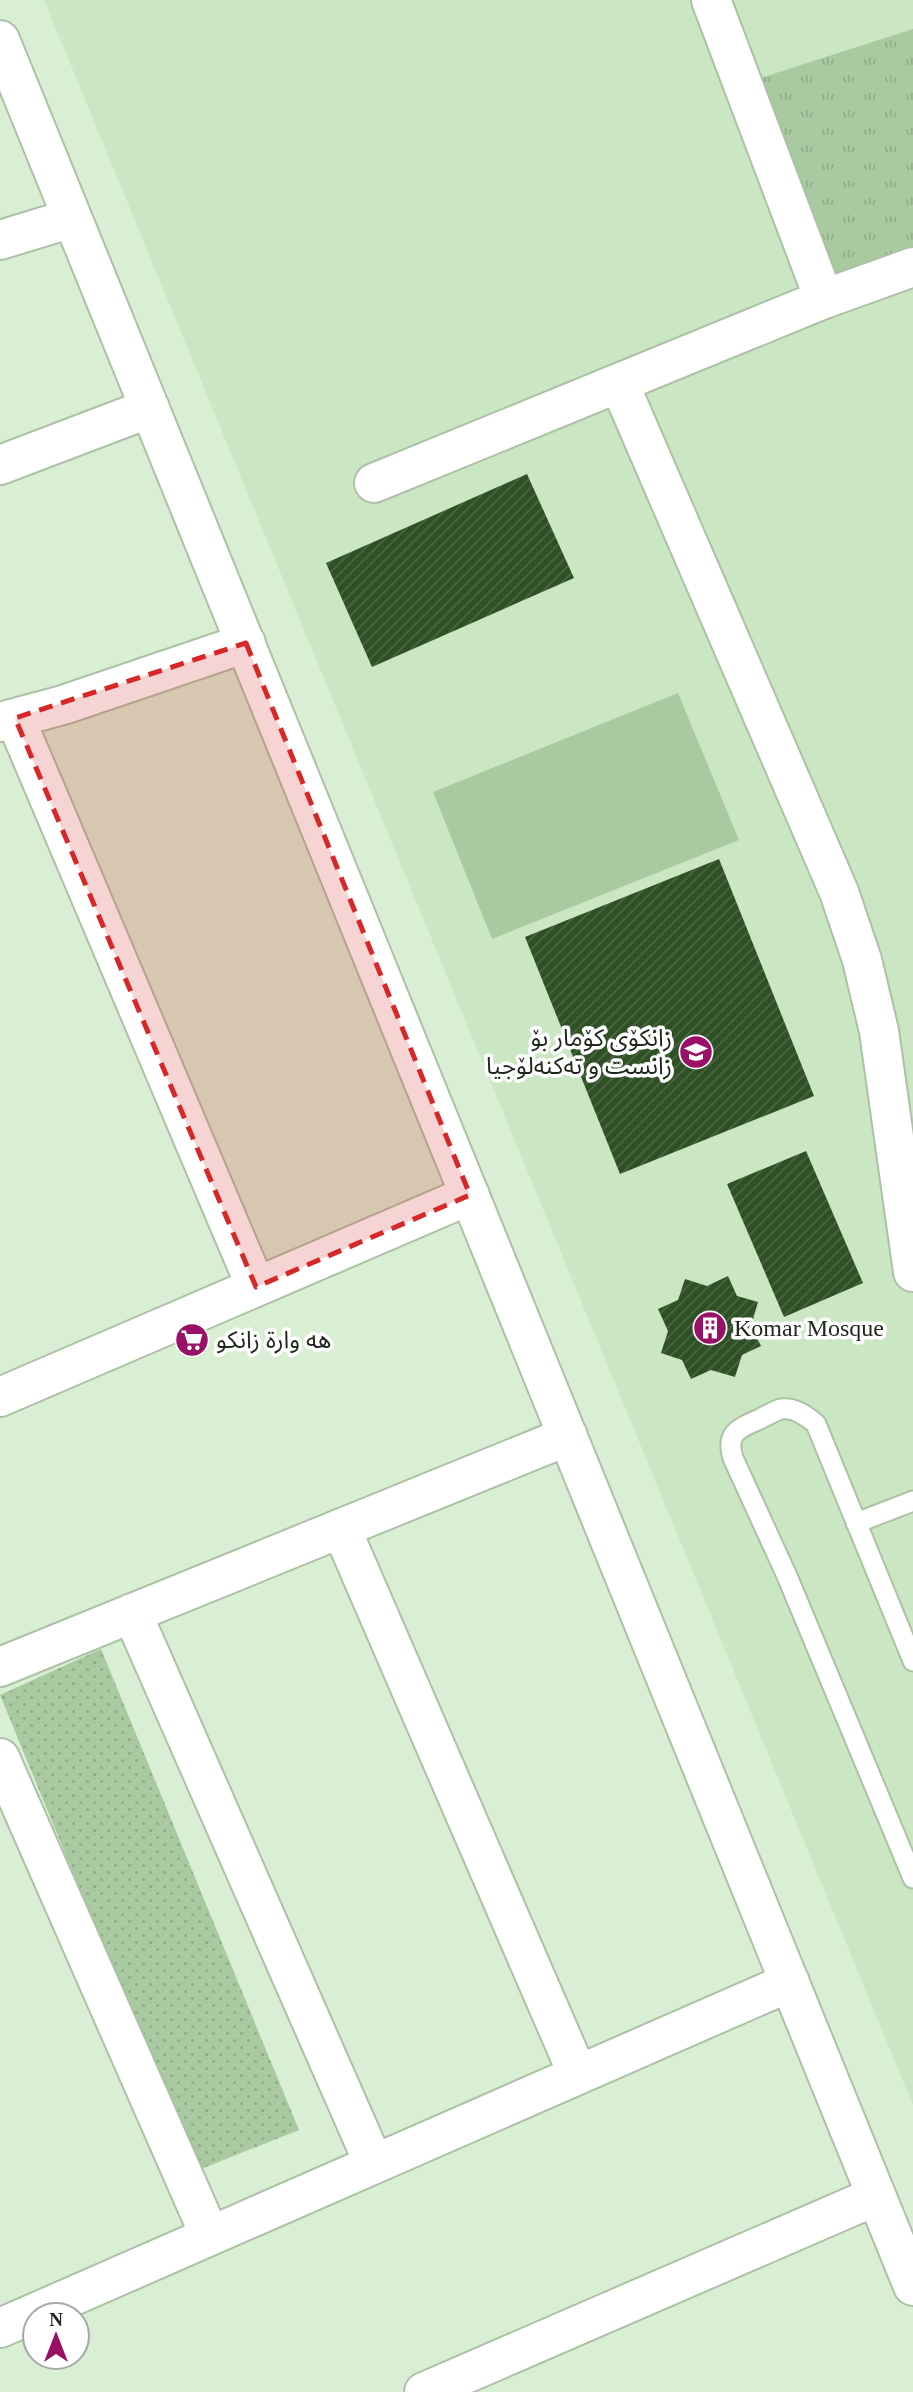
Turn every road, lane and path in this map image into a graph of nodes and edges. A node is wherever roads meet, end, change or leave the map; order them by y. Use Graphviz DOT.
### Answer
graph roads {
  1 [pos="711,0"];
  2 [pos="0,40"];
  3 [pos="72,218"];
  4 [pos="0,240"];
  5 [pos="913,267"];
  6 [pos="824,299"];
  7 [pos="619,383"];
  8 [pos="150,408"];
  9 [pos="0,465"];
  10 [pos="374,483"];
  11 [pos="246,643"];
  12 [pos="8,720"];
  13 [pos="470,1195"];
  14 [pos="913,1272"];
  15 [pos="256,1287"];
  16 [pos="0,1397"];
  17 [pos="568,1436"];
  18 [pos="913,1501"];
  19 [pos="856,1523"];
  20 [pos="341,1528"];
  21 [pos="132,1613"];
  22 [pos="913,1661"];
  23 [pos="0,1667"];
  24 [pos="0,1758"];
  25 [pos="913,1878"];
  26 [pos="790,1982"];
  27 [pos="578,2075"];
  28 [pos="374,2164"];
  29 [pos="876,2196"];
  30 [pos="210,2236"];
  31 [pos="913,2286"];
  32 [pos="0,2328"];
  33 [pos="424,2392"];
  1 -- 6 [label="street"];
  2 -- 3 [label="street"];
  3 -- 4 [label="street"];
  3 -- 8 [label="street"];
  5 -- 6 [label="street"];
  6 -- 7 [label="street"];
  7 -- 10 [label="street"];
  7 -- 14 [label="street"];
  8 -- 9 [label="street"];
  8 -- 11 [label="street"];
  11 -- 12 [label="street"];
  11 -- 13 [label="street"];
  12 -- 15 [label="street"];
  13 -- 15 [label="street"];
  13 -- 17 [label="street"];
  15 -- 16 [label="street"];
  17 -- 20 [label="street"];
  17 -- 26 [label="street"];
  18 -- 19 [label="lane"];
  19 -- 22 [label="lane"];
  19 -- 25 [label="lane"];
  20 -- 21 [label="street"];
  20 -- 27 [label="street"];
  21 -- 23 [label="street"];
  21 -- 28 [label="street"];
  24 -- 30 [label="street"];
  26 -- 27 [label="street"];
  26 -- 29 [label="street"];
  27 -- 28 [label="street"];
  28 -- 30 [label="street"];
  29 -- 31 [label="street"];
  29 -- 33 [label="street"];
  30 -- 32 [label="street"];
}
